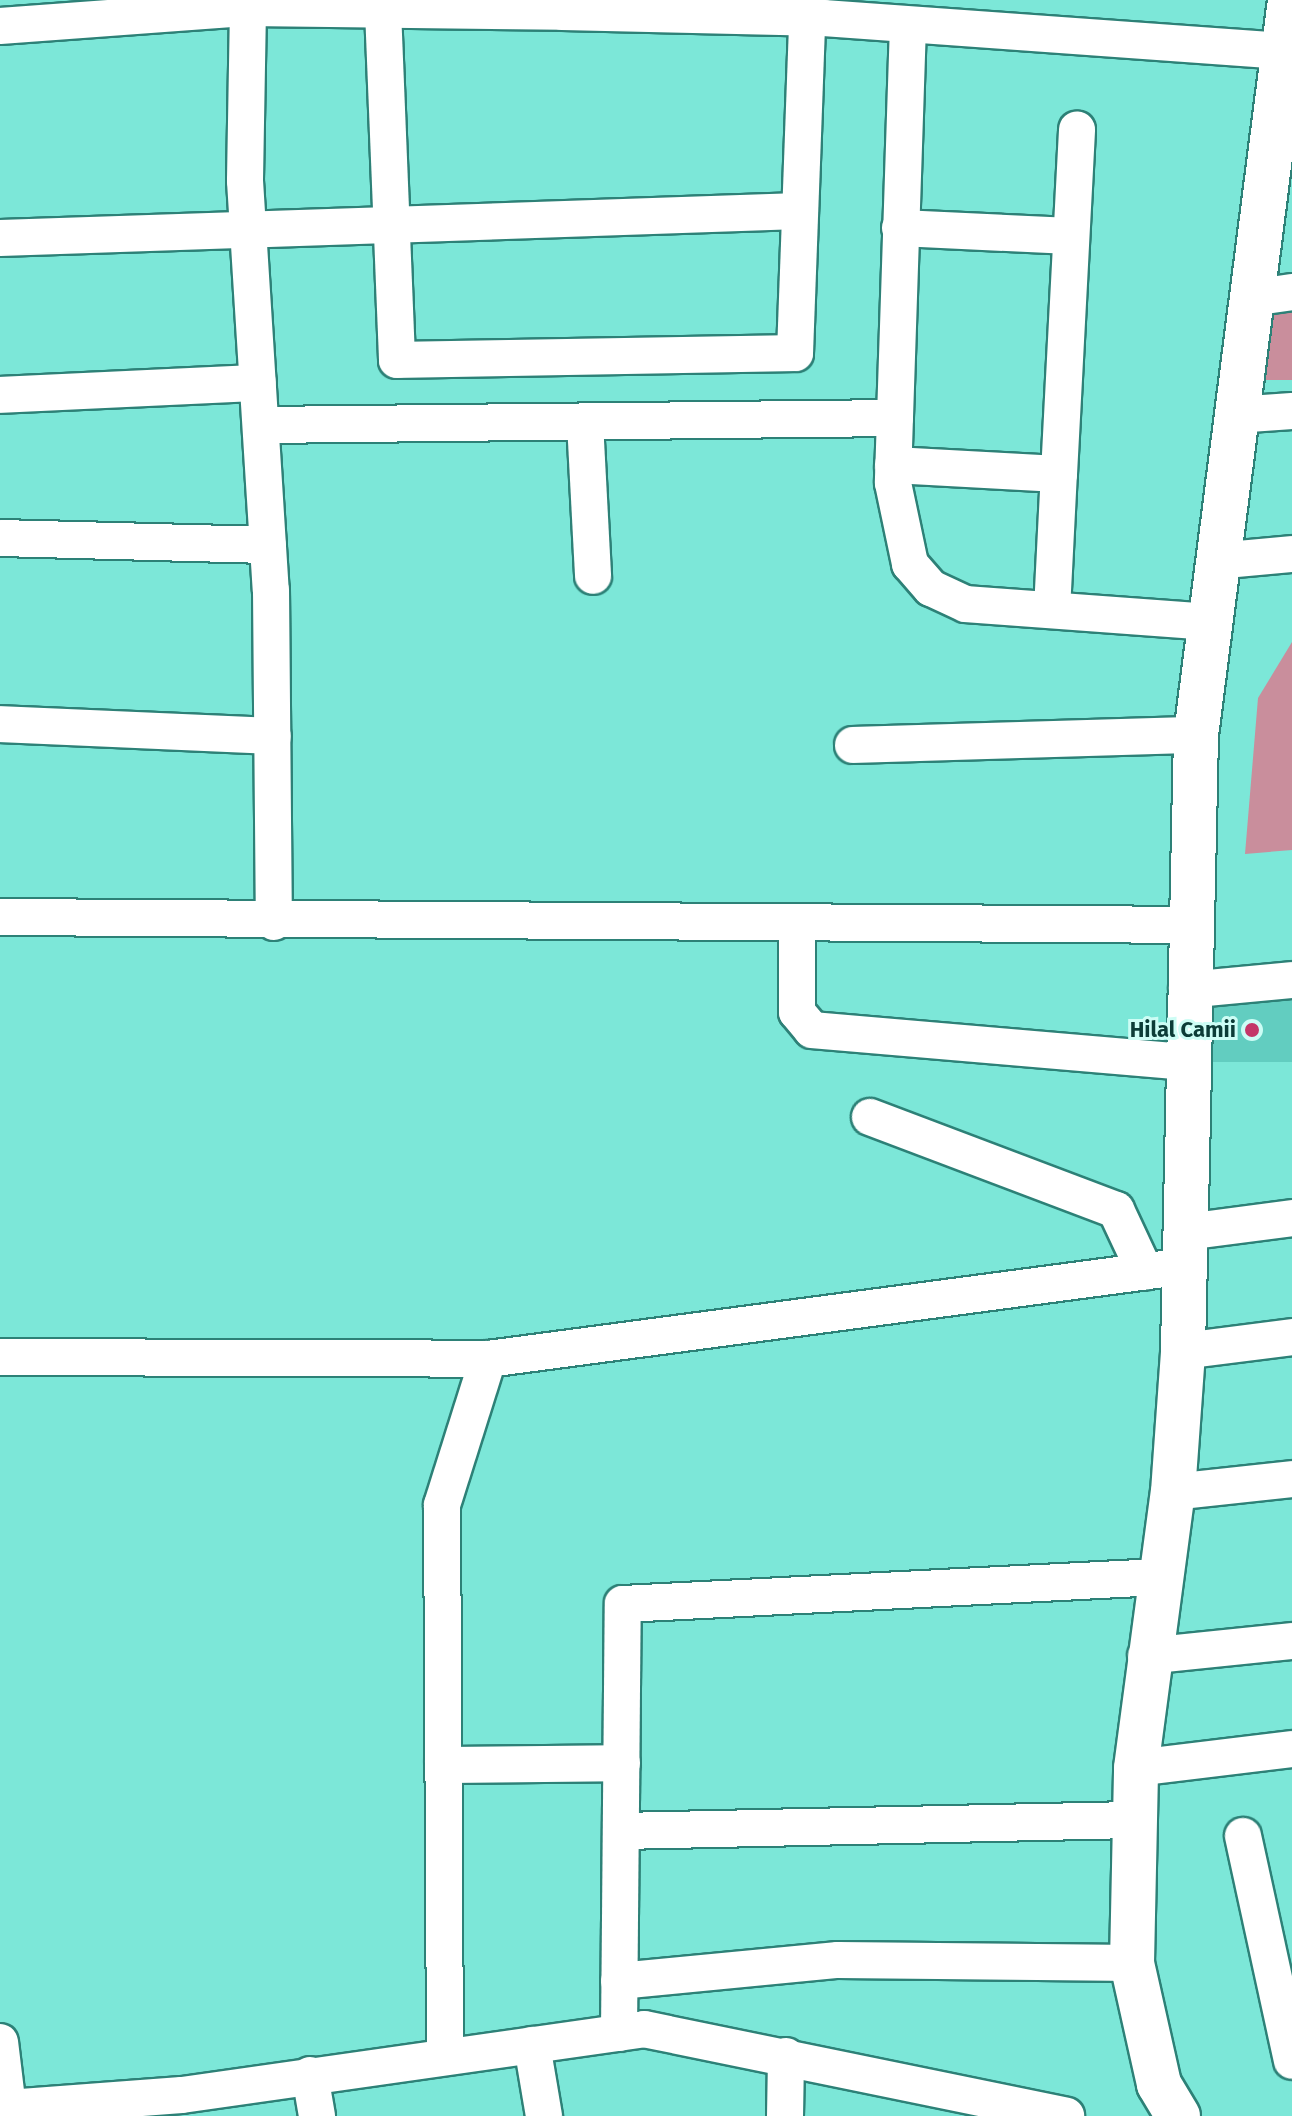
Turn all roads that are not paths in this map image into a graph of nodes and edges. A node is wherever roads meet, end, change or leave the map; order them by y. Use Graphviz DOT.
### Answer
graph roads {
  1 [pos="323,4"];
  2 [pos="200,5"];
  3 [pos="562,6"];
  4 [pos="248,8"];
  5 [pos="383,10"];
  6 [pos="52,11"];
  7 [pos="807,18"];
  8 [pos="1288,24"];
  9 [pos="908,25"];
  10 [pos="0,26"];
  11 [pos="1283,116"];
  12 [pos="1077,129"];
  13 [pos="800,211"];
  14 [pos="390,224"];
  15 [pos="900,228"];
  16 [pos="248,229"];
  17 [pos="1071,236"];
  18 [pos="0,238"];
  19 [pos="1271,295"];
  20 [pos="258,383"];
  21 [pos="0,395"];
  22 [pos="1292,411"];
  23 [pos="1235,415"];
  24 [pos="895,418"];
  25 [pos="585,422"];
  26 [pos="261,425"];
  27 [pos="893,465"];
  28 [pos="1059,474"];
  29 [pos="0,538"];
  30 [pos="268,545"];
  31 [pos="1292,554"];
  32 [pos="1216,561"];
  33 [pos="593,576"];
  34 [pos="1052,610"];
  35 [pos="1209,622"];
  36 [pos="0,724"];
  37 [pos="1196,735"];
  38 [pos="273,736"];
  39 [pos="853,745"];
  40 [pos="0,917"];
  41 [pos="274,922"];
  42 [pos="1193,925"];
  43 [pos="797,927"];
  44 [pos="1292,980"];
  45 [pos="1187,990"];
  46 [pos="1187,1062"];
  47 [pos="870,1117"];
  48 [pos="1292,1218"];
  49 [pos="1172,1257"];
  50 [pos="1292,1337"];
  51 [pos="1183,1351"];
  52 [pos="0,1357"];
  53 [pos="488,1359"];
  54 [pos="1292,1479"];
  55 [pos="1173,1492"];
  56 [pos="1159,1577"];
  57 [pos="1292,1641"];
  58 [pos="1146,1656"];
  59 [pos="1292,1749"];
  60 [pos="622,1763"];
  61 [pos="443,1765"];
  62 [pos="1136,1768"];
  63 [pos="1134,1820"];
  64 [pos="621,1831"];
  65 [pos="1243,1836"];
  66 [pos="1132,1963"];
  67 [pos="619,1981"];
  68 [pos="619,2033"];
  69 [pos="0,2042"];
  70 [pos="532,2045"];
  71 [pos="786,2056"];
  72 [pos="445,2057"];
  73 [pos="1292,2061"];
  74 [pos="310,2075"];
  75 [pos="140,2107"];
  76 [pos="8,2112"];
  77 [pos="317,2116"];
  78 [pos="544,2116"];
  79 [pos="785,2116"];
  80 [pos="1066,2116"];
  81 [pos="1178,2116"];
  1 -- 4 [label="street"];
  1 -- 5 [label="street"];
  2 -- 4 [label="street"];
  2 -- 6 [label="street"];
  3 -- 5 [label="street"];
  3 -- 7 [label="street"];
  4 -- 16 [label="street"];
  5 -- 14 [label="street"];
  6 -- 10 [label="street"];
  7 -- 9 [label="street"];
  7 -- 13 [label="street"];
  8 -- 9 [label="street"];
  8 -- 11 [label="street"];
  9 -- 15 [label="street"];
  11 -- 19 [label="street"];
  12 -- 17 [label="street"];
  13 -- 14 [label="street"];
  13 -- 14 [label="street"];
  14 -- 16 [label="street"];
  15 -- 17 [label="street"];
  15 -- 24 [label="street"];
  16 -- 18 [label="street"];
  16 -- 20 [label="street"];
  17 -- 28 [label="street"];
  19 -- 23 [label="street"];
  20 -- 21 [label="street"];
  20 -- 26 [label="street"];
  22 -- 23 [label="street"];
  23 -- 32 [label="street"];
  24 -- 25 [label="street"];
  24 -- 27 [label="street"];
  25 -- 26 [label="street"];
  25 -- 33 [label="street"];
  26 -- 30 [label="street"];
  27 -- 28 [label="street"];
  27 -- 34 [label="street"];
  28 -- 34 [label="street"];
  29 -- 30 [label="street"];
  30 -- 38 [label="street"];
  31 -- 32 [label="street"];
  32 -- 35 [label="street"];
  34 -- 35 [label="street"];
  35 -- 37 [label="street"];
  36 -- 38 [label="street"];
  37 -- 39 [label="street"];
  37 -- 42 [label="street"];
  38 -- 41 [label="street"];
  40 -- 41 [label="street"];
  41 -- 43 [label="street"];
  42 -- 43 [label="street"];
  42 -- 45 [label="street"];
  43 -- 46 [label="street"];
  44 -- 45 [label="street"];
  45 -- 46 [label="street"];
  46 -- 49 [label="street"];
  47 -- 49 [label="street"];
  48 -- 49 [label="street"];
  49 -- 51 [label="street"];
  49 -- 53 [label="street"];
  50 -- 51 [label="street"];
  51 -- 55 [label="street"];
  52 -- 53 [label="street"];
  53 -- 61 [label="street"];
  54 -- 55 [label="street"];
  55 -- 56 [label="street"];
  56 -- 58 [label="street"];
  56 -- 60 [label="street"];
  57 -- 58 [label="street"];
  58 -- 62 [label="street"];
  59 -- 62 [label="street"];
  60 -- 61 [label="street"];
  60 -- 64 [label="street"];
  61 -- 72 [label="street"];
  62 -- 63 [label="street"];
  63 -- 64 [label="street"];
  63 -- 66 [label="street"];
  64 -- 67 [label="street"];
  65 -- 73 [label="street"];
  66 -- 67 [label="street"];
  66 -- 81 [label="street"];
  67 -- 68 [label="street"];
  68 -- 70 [label="street"];
  68 -- 71 [label="street"];
  69 -- 76 [label="street"];
  70 -- 72 [label="street"];
  70 -- 78 [label="street"];
  71 -- 79 [label="street"];
  71 -- 80 [label="street"];
  72 -- 74 [label="street"];
  74 -- 75 [label="street"];
  74 -- 77 [label="street"];
  75 -- 76 [label="street"];
}
